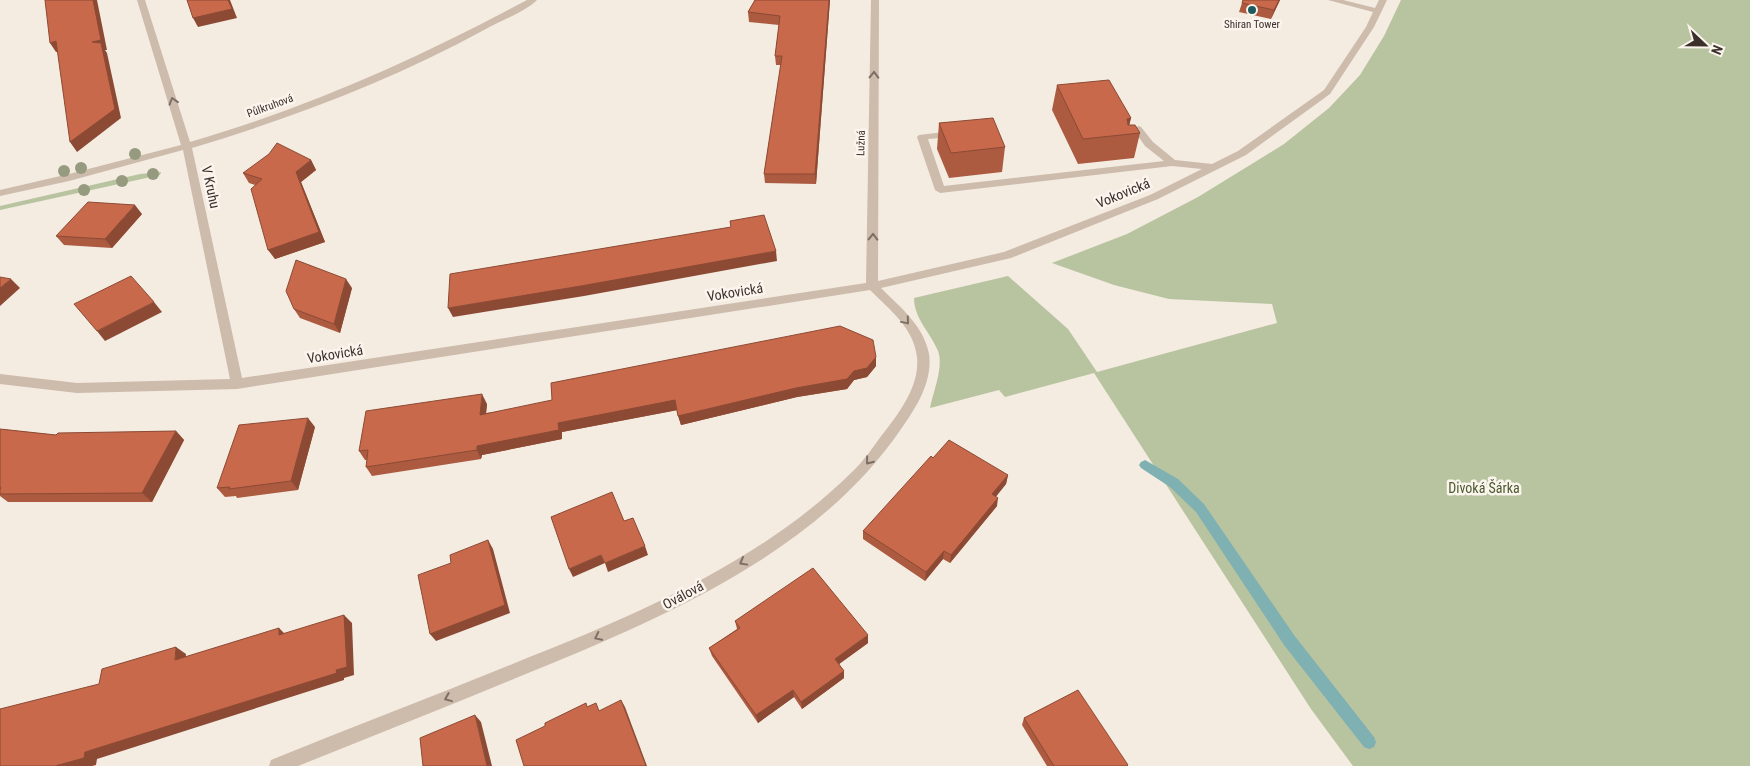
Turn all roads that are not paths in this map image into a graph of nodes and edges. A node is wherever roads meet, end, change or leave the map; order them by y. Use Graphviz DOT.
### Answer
graph roads {
  1 [pos="141,0"];
  2 [pos="533,0"];
  3 [pos="875,0"];
  4 [pos="1332,0"];
  5 [pos="1383,0"];
  6 [pos="1378,10"];
  7 [pos="1138,129"];
  8 [pos="956,133"];
  9 [pos="1149,144"];
  10 [pos="1134,146"];
  11 [pos="187,147"];
  12 [pos="1172,163"];
  13 [pos="1214,168"];
  14 [pos="0,193"];
  15 [pos="872,286"];
  16 [pos="0,378"];
  17 [pos="237,384"];
  18 [pos="277,766"];
  11 -- 1 [label="street, V Kruhu, one-way"];
  2 -- 11 [label="street, Půlkruhová"];
  15 -- 3 [label="street, Lužná, one-way"];
  4 -- 6 [label="street"];
  5 -- 6 [label="street, Vokovická"];
  6 -- 13 [label="street, Vokovická"];
  7 -- 9 [label="street"];
  8 -- 12 [label="street"];
  9 -- 10 [label="street"];
  9 -- 12 [label="street"];
  11 -- 14 [label="street, Půlkruhová"];
  11 -- 17 [label="street, V Kruhu"];
  12 -- 13 [label="street"];
  13 -- 15 [label="street, Vokovická"];
  15 -- 17 [label="street, Vokovická"];
  15 -- 18 [label="street, Oválová, one-way"];
  16 -- 17 [label="street, Vokovická"];
}
